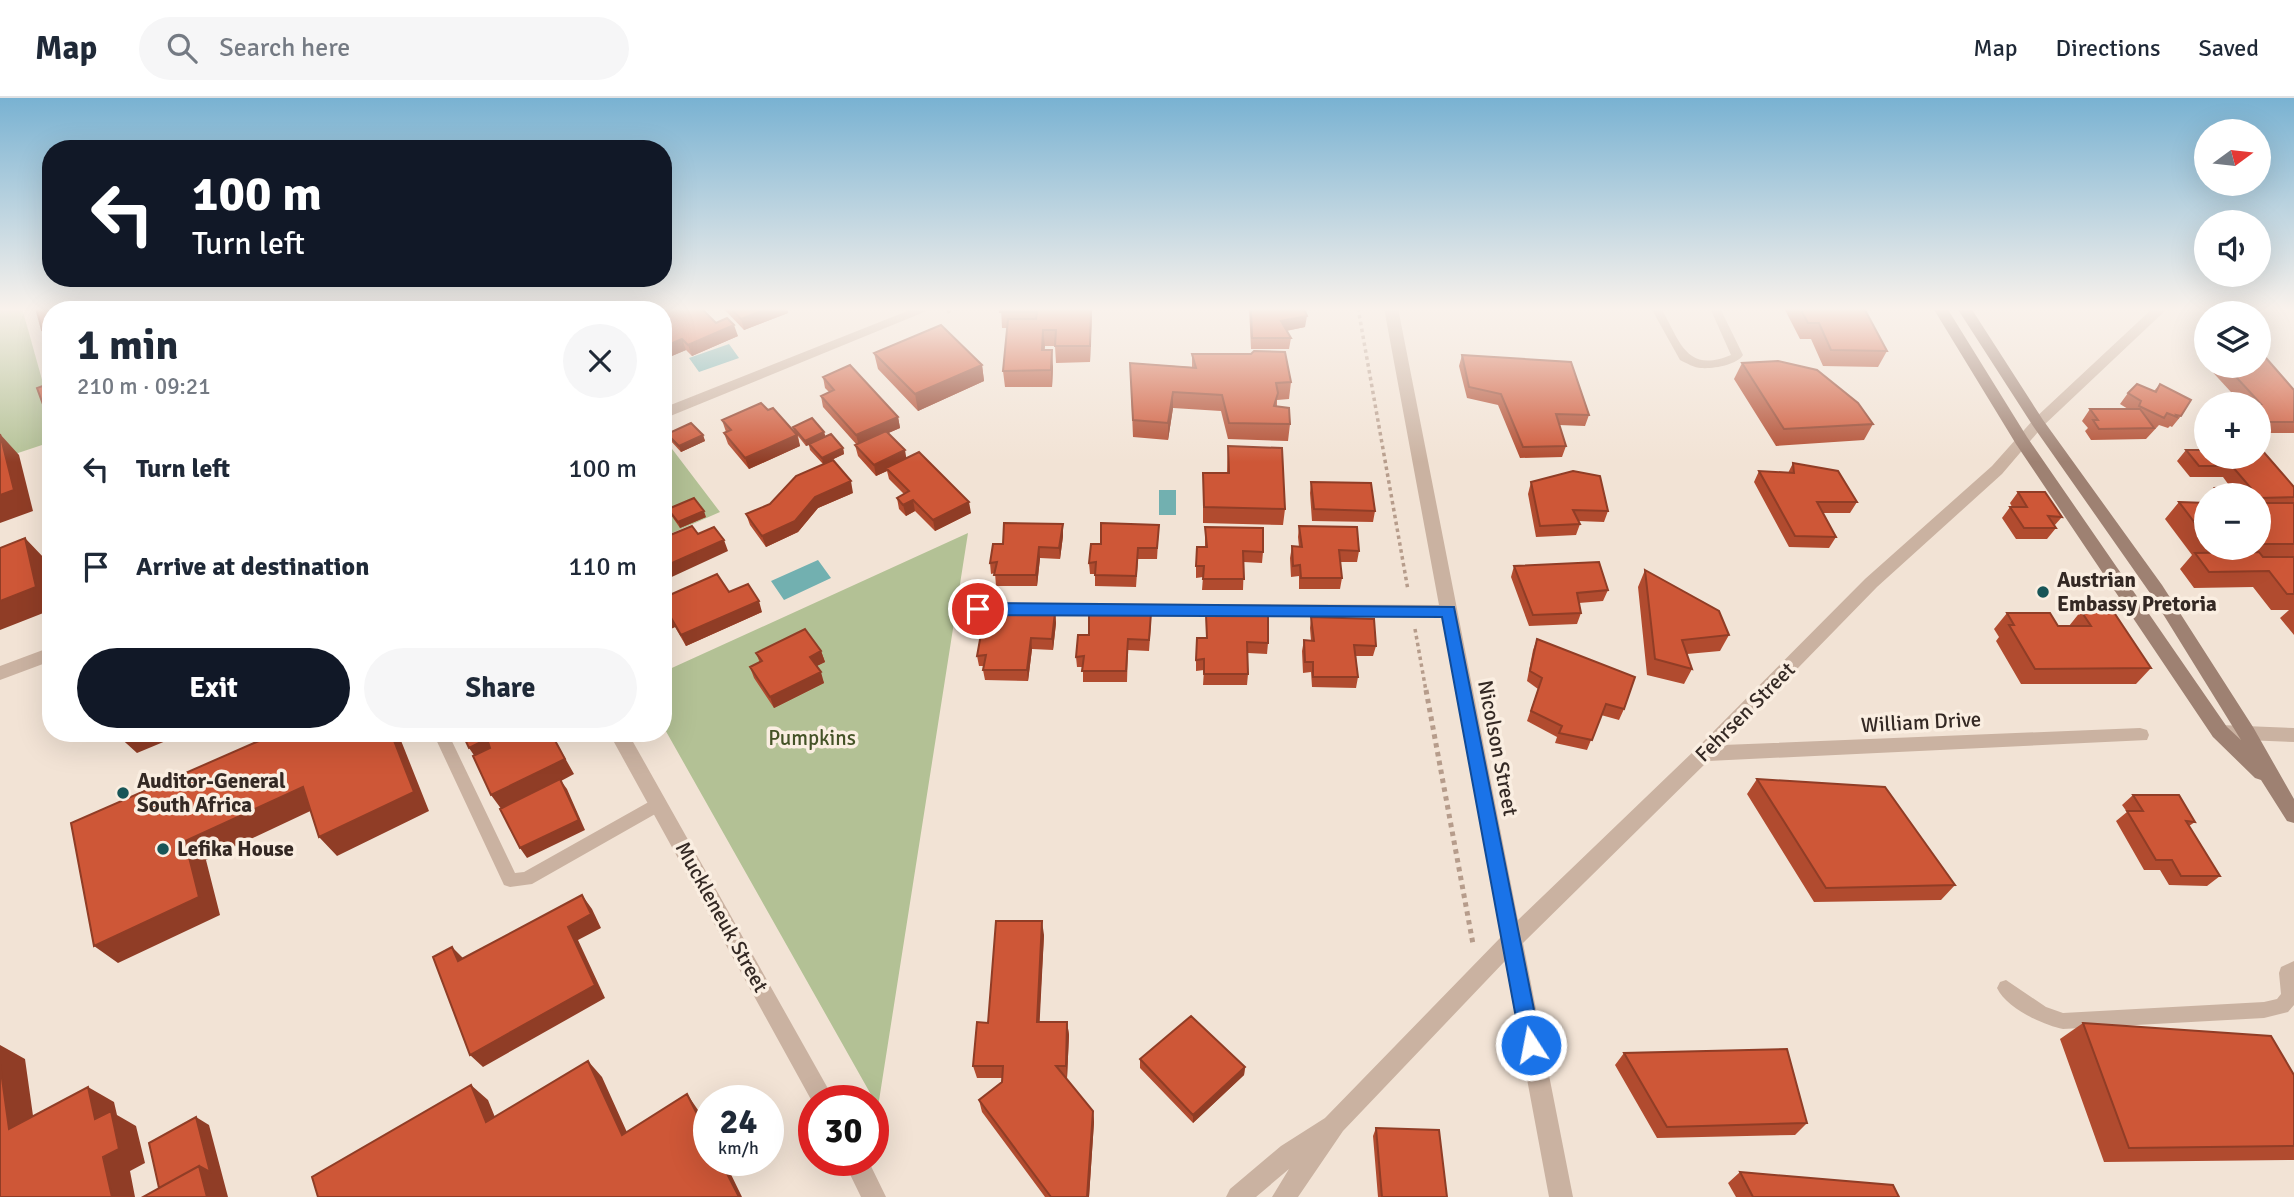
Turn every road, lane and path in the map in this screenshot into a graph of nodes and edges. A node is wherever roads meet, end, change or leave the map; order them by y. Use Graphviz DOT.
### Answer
graph roads {
  1 [pos="799,359"];
  2 [pos="1367,359"];
  3 [pos="1401,359"];
  4 [pos="1687,359"];
  5 [pos="1733,359"];
  6 [pos="1971,359"];
  7 [pos="1997,359"];
  8 [pos="2106,359"];
  9 [pos="672,410"];
  10 [pos="2038,423"];
  11 [pos="2021,440"];
  12 [pos="978,609"];
  13 [pos="1412,611"];
  14 [pos="1449,611"];
  15 [pos="42,657"];
  16 [pos="0,673"];
  17 [pos="2220,732"];
  18 [pos="2246,732"];
  19 [pos="2140,735"];
  20 [pos="2294,735"];
  21 [pos="444,742"];
  22 [pos="623,742"];
  23 [pos="1703,754"];
  24 [pos="2272,782"];
  25 [pos="659,804"];
  26 [pos="2294,815"];
  27 [pos="1511,944"];
  28 [pos="2294,969"];
  29 [pos="1479,976"];
  30 [pos="2006,988"];
  31 [pos="815,1085"];
  32 [pos="1335,1123"];
  33 [pos="863,1176"];
  34 [pos="874,1197"];
  35 [pos="1238,1197"];
  36 [pos="1284,1197"];
  37 [pos="1561,1197"];
  1 -- 9 [label="street"];
  2 -- 13 [label="path"];
  3 -- 14 [label="street, Nicolson Street"];
  4 -- 5 [label="lane"];
  6 -- 11 [label="main road"];
  7 -- 10 [label="main road"];
  8 -- 10 [label="street, Fehrsen Street"];
  10 -- 11 [label="street, Fehrsen Street"];
  10 -- 18 [label="main road"];
  11 -- 17 [label="main road"];
  11 -- 23 [label="street, Fehrsen Street"];
  12 -- 13 [label="street"];
  13 -- 14 [label="street"];
  13 -- 29 [label="path"];
  14 -- 27 [label="street, Nicolson Street"];
  15 -- 16 [label="street"];
  17 -- 18 [label="street"];
  17 -- 24 [label="main road"];
  18 -- 20 [label="street"];
  18 -- 24 [label="main road"];
  19 -- 23 [label="street, William Drive"];
  21 -- 25 [label="lane"];
  22 -- 25 [label="street, Muckleneuk Street"];
  23 -- 27 [label="street, Fehrsen Street"];
  24 -- 26 [label="main road"];
  25 -- 31 [label="street, Muckleneuk Street"];
  27 -- 29 [label="street, Fehrsen Street"];
  27 -- 37 [label="street, Nicolson Street"];
  28 -- 30 [label="lane"];
  29 -- 32 [label="street, Fehrsen Street"];
  32 -- 35 [label="street, Fehrsen Street"];
  32 -- 36 [label="street, Fehrsen Street"];
  33 -- 34 [label="street"];
}
